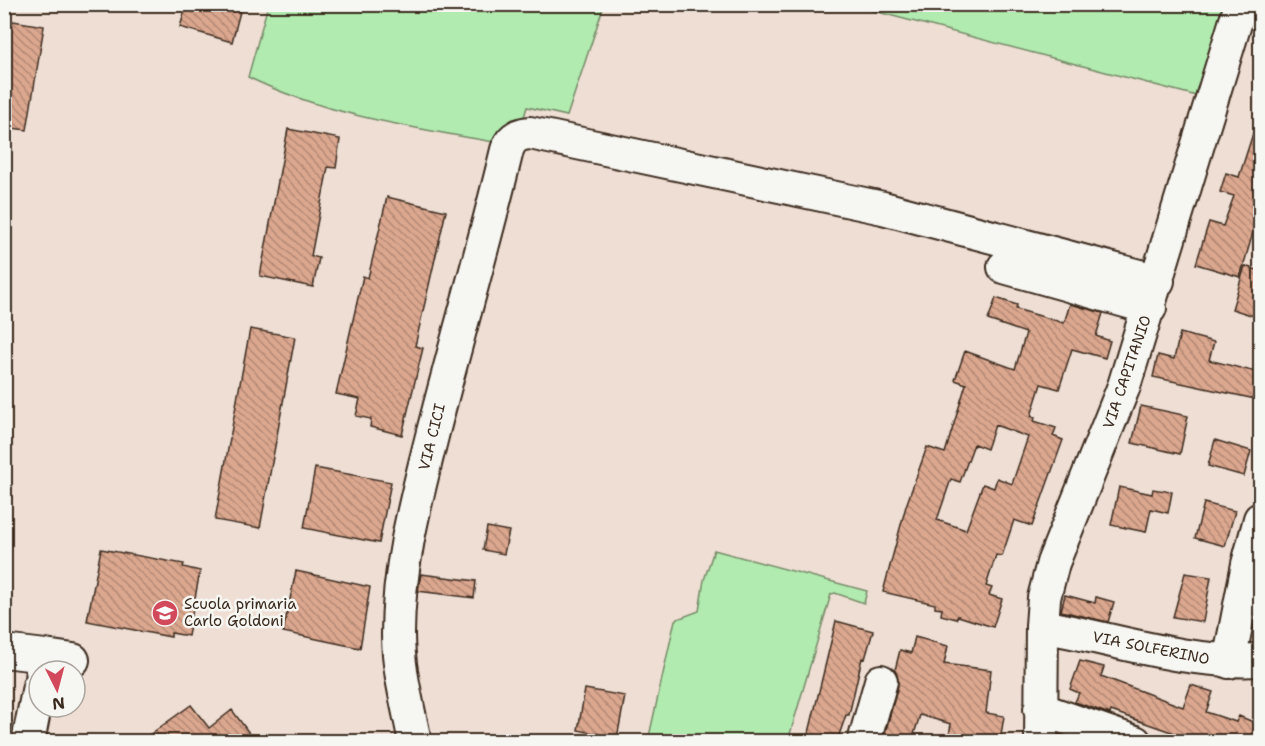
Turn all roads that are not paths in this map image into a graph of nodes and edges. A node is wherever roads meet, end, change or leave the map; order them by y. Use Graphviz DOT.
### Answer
graph roads {
  1 [pos="1241,4"];
  2 [pos="1004,267"];
  3 [pos="1154,295"];
  4 [pos="1260,519"];
  5 [pos="1041,626"];
  6 [pos="4,651"];
  7 [pos="40,659"];
  8 [pos="1260,660"];
  9 [pos="1229,662"];
  10 [pos="881,681"];
  11 [pos="1040,709"];
  12 [pos="32,719"];
  13 [pos="27,741"];
  14 [pos="415,741"];
  15 [pos="864,741"];
  16 [pos="1041,741"];
  17 [pos="1135,741"];
  1 -- 3 [label="street, VIA CAPITANIO"];
  2 -- 3 [label="street"];
  3 -- 5 [label="street, VIA CAPITANIO"];
  3 -- 14 [label="street, VIA CICI"];
  4 -- 9 [label="street"];
  5 -- 9 [label="street, VIA SOLFERINO"];
  5 -- 11 [label="street, VIA CAPITANIO"];
  6 -- 7 [label="street"];
  8 -- 9 [label="street, VIA SOLFERINO"];
  10 -- 15 [label="street"];
  11 -- 16 [label="street, VIA CAPITANIO"];
  11 -- 17 [label="street"];
  12 -- 13 [label="street"];
}
